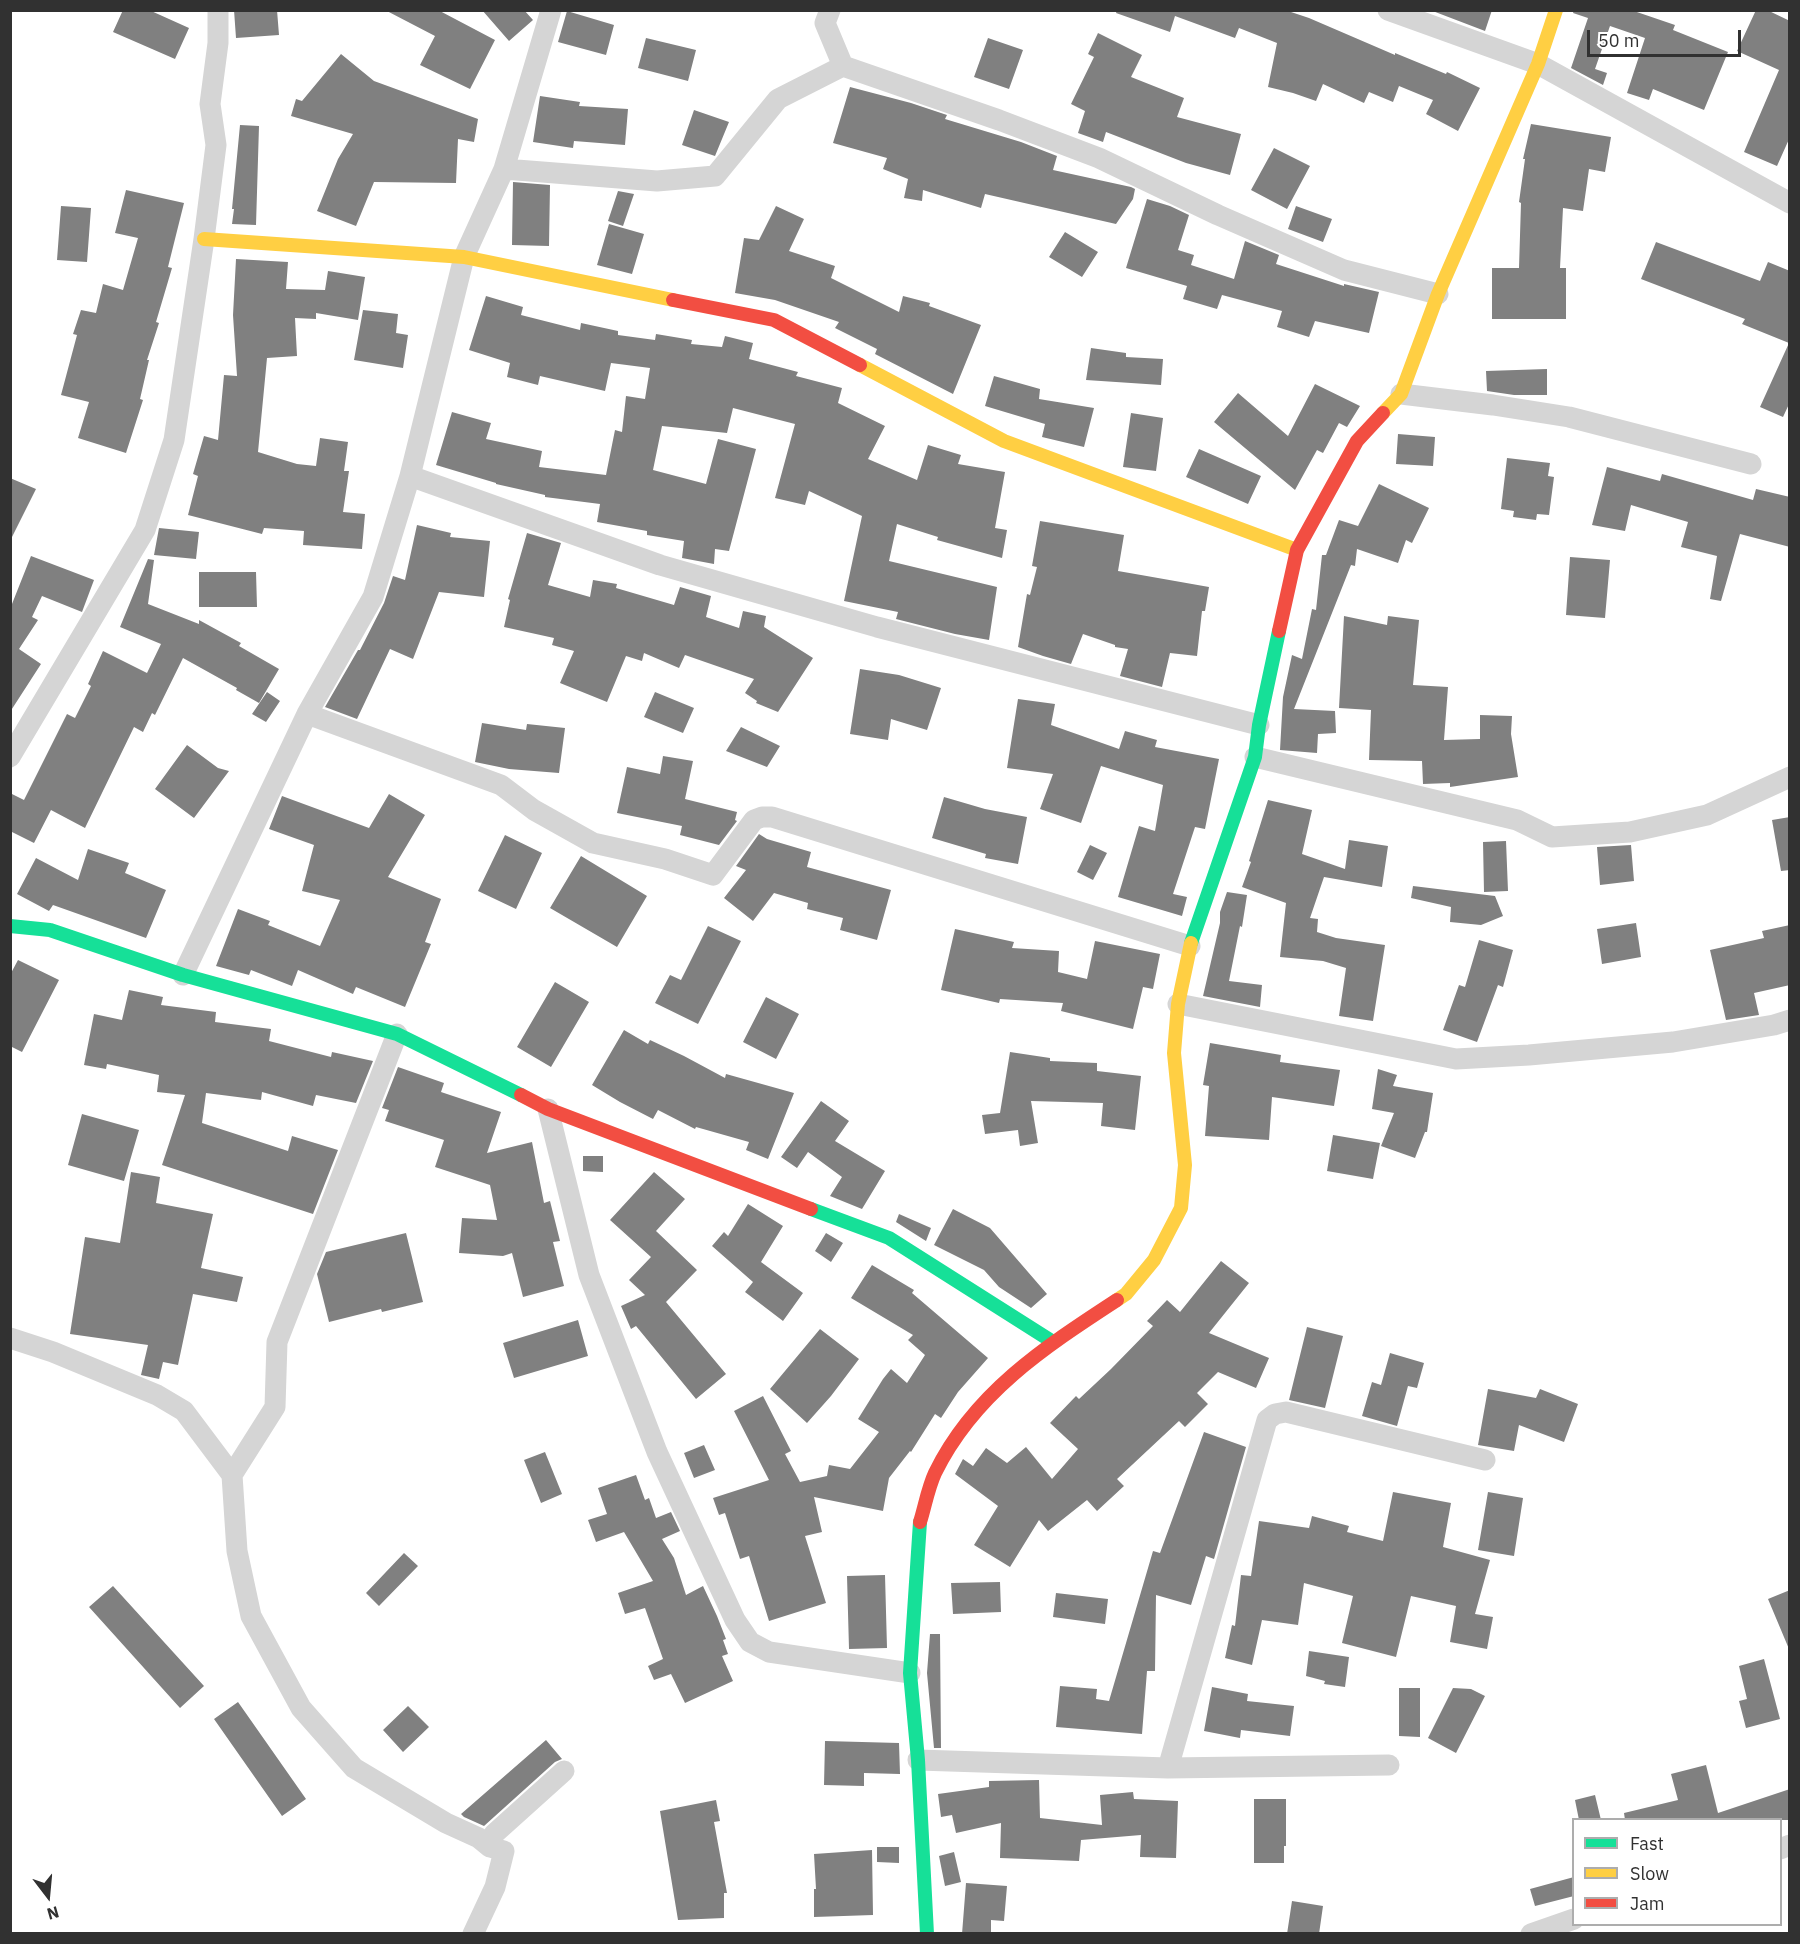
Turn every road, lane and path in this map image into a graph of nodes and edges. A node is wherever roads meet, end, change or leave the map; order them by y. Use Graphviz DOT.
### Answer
graph roads {
  1 [pos="218,10"];
  2 [pos="551,10"];
  3 [pos="830,10"];
  4 [pos="1388,10"];
  5 [pos="1556,10"];
  6 [pos="1539,64"];
  7 [pos="843,66"];
  8 [pos="504,169"];
  9 [pos="1790,203"];
  10 [pos="204,239"];
  11 [pos="464,257"];
  12 [pos="1438,294"];
  13 [pos="1401,394"];
  14 [pos="1751,464"];
  15 [pos="410,476"];
  16 [pos="1297,550"];
  17 [pos="307,714"];
  18 [pos="1259,724"];
  19 [pos="10,757"];
  20 [pos="1255,757"];
  21 [pos="1790,777"];
  22 [pos="10,926"];
  23 [pos="1190,946"];
  24 [pos="183,975"];
  25 [pos="1178,1004"];
  26 [pos="1790,1020"];
  27 [pos="397,1034"];
  28 [pos="548,1109"];
  29 [pos="10,1338"];
  30 [pos="1053,1342"];
  31 [pos="1485,1460"];
  32 [pos="232,1475"];
  33 [pos="910,1673"];
  34 [pos="918,1760"];
  35 [pos="1389,1765"];
  36 [pos="1168,1768"];
  37 [pos="564,1771"];
  38 [pos="490,1847"];
  39 [pos="1572,1920"];
  40 [pos="473,1934"];
  41 [pos="927,1934"];
  42 [pos="1531,1934"];
  1 -- 10 [label="street"];
  2 -- 8 [label="street"];
  3 -- 7 [label="street"];
  4 -- 6 [label="street"];
  5 -- 6 [label="street"];
  6 -- 9 [label="street"];
  6 -- 12 [label="street"];
  7 -- 8 [label="street"];
  7 -- 12 [label="street"];
  8 -- 11 [label="street"];
  10 -- 11 [label="street"];
  10 -- 19 [label="street"];
  11 -- 15 [label="street"];
  11 -- 16 [label="street"];
  12 -- 13 [label="street"];
  13 -- 14 [label="street"];
  13 -- 16 [label="street"];
  15 -- 17 [label="street"];
  15 -- 18 [label="street"];
  16 -- 18 [label="street"];
  17 -- 23 [label="street"];
  17 -- 24 [label="street"];
  18 -- 20 [label="street"];
  20 -- 21 [label="street"];
  20 -- 23 [label="street"];
  22 -- 24 [label="street"];
  23 -- 25 [label="street"];
  24 -- 27 [label="street"];
  25 -- 26 [label="street"];
  25 -- 30 [label="street"];
  27 -- 28 [label="street"];
  27 -- 32 [label="street"];
  28 -- 30 [label="street"];
  28 -- 33 [label="street"];
  29 -- 32 [label="street"];
  30 -- 33 [label="street"];
  31 -- 36 [label="street"];
  32 -- 38 [label="street"];
  33 -- 34 [label="street"];
  34 -- 36 [label="street"];
  34 -- 41 [label="street"];
  35 -- 36 [label="street"];
  37 -- 38 [label="street"];
  38 -- 40 [label="street"];
  39 -- 42 [label="street"];
}
